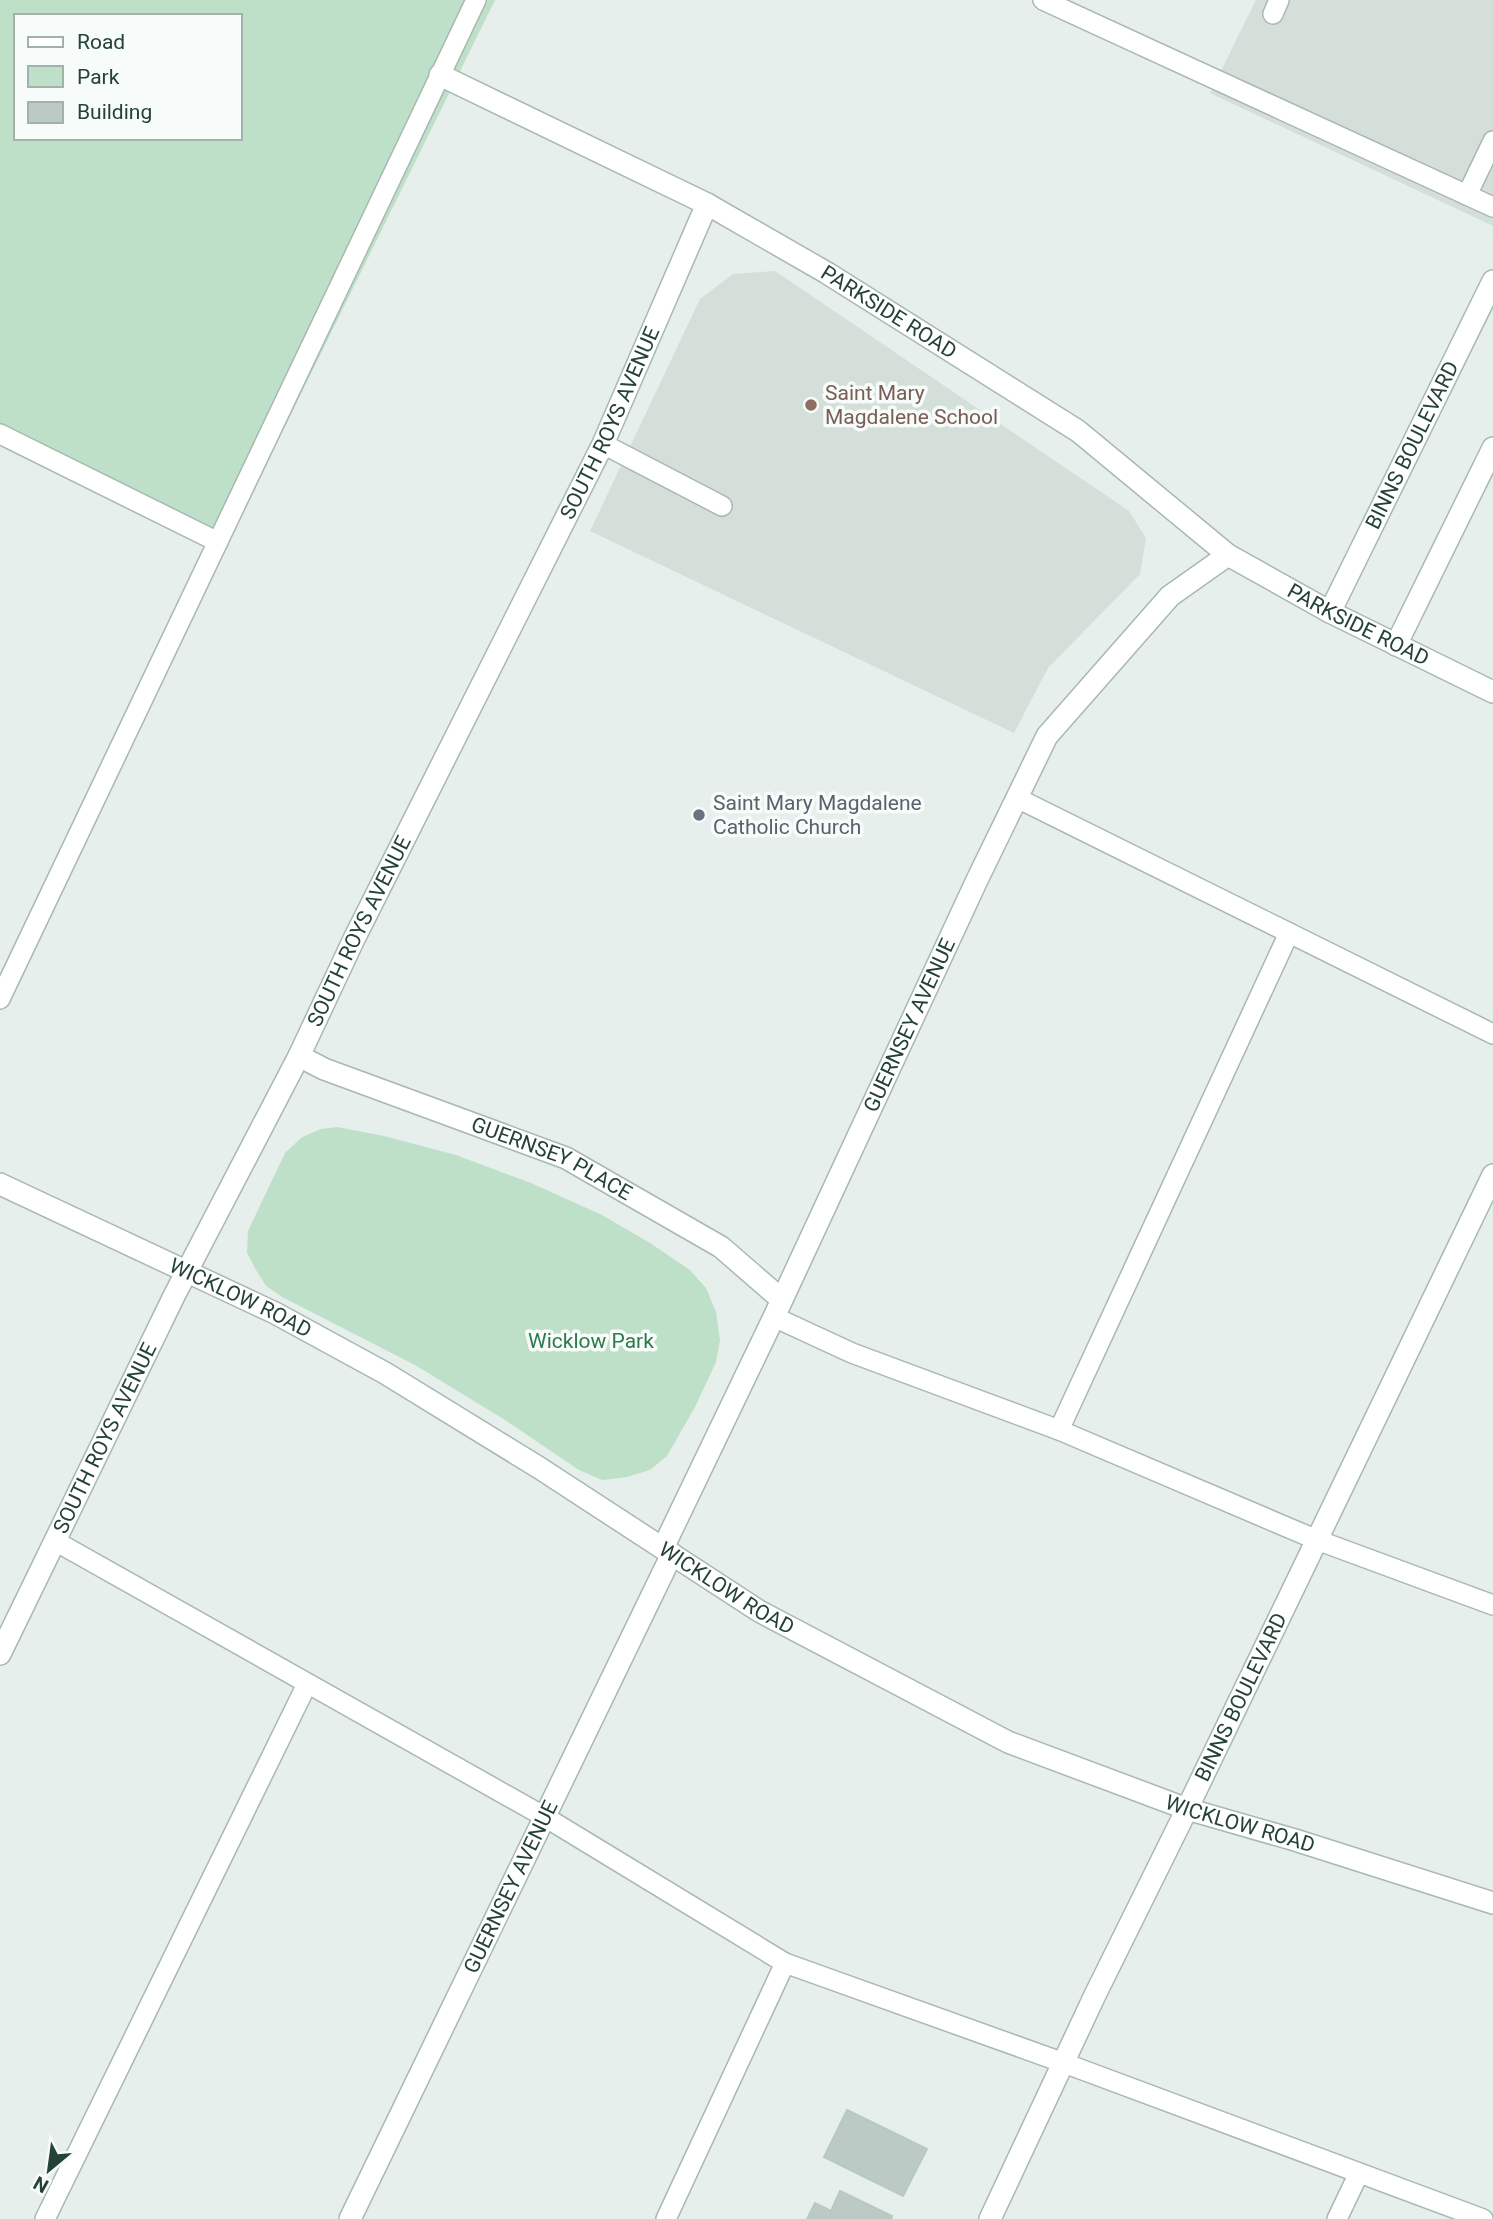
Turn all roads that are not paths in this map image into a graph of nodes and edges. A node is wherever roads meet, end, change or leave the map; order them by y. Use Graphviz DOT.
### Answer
graph roads {
  1 [pos="476,0"];
  2 [pos="1043,0"];
  3 [pos="440,75"];
  4 [pos="1493,141"];
  5 [pos="1467,195"];
  6 [pos="707,204"];
  7 [pos="1493,207"];
  8 [pos="1493,281"];
  9 [pos="0,434"];
  10 [pos="603,444"];
  11 [pos="1493,448"];
  12 [pos="722,506"];
  13 [pos="218,542"];
  14 [pos="1228,555"];
  15 [pos="1330,612"];
  16 [pos="1396,645"];
  17 [pos="1493,692"];
  18 [pos="1017,798"];
  19 [pos="1289,933"];
  20 [pos="0,999"];
  21 [pos="1493,1034"];
  22 [pos="299,1055"];
  23 [pos="1493,1175"];
  24 [pos="0,1184"];
  25 [pos="187,1272"];
  26 [pos="778,1308"];
  27 [pos="1059,1430"];
  28 [pos="1317,1540"];
  29 [pos="55,1541"];
  30 [pos="668,1551"];
  31 [pos="1493,1605"];
  32 [pos="0,1654"];
  33 [pos="307,1684"];
  34 [pos="1187,1809"];
  35 [pos="545,1817"];
  36 [pos="1493,1903"];
  37 [pos="785,1964"];
  38 [pos="1064,2063"];
  39 [pos="1359,2173"];
  40 [pos="45,2219"];
  41 [pos="350,2219"];
  42 [pos="666,2219"];
  43 [pos="990,2219"];
  44 [pos="1337,2219"];
  45 [pos="1483,2219"];
  1 -- 3 [label="lane"];
  2 -- 5 [label="lane"];
  3 -- 6 [label="street, PARKSIDE ROAD"];
  3 -- 13 [label="lane"];
  4 -- 5 [label="lane"];
  5 -- 7 [label="lane"];
  6 -- 10 [label="street, SOUTH ROYS AVENUE"];
  6 -- 14 [label="street, PARKSIDE ROAD"];
  8 -- 15 [label="street, BINNS BOULEVARD"];
  9 -- 13 [label="lane"];
  10 -- 12 [label="lane"];
  10 -- 22 [label="street, SOUTH ROYS AVENUE"];
  11 -- 16 [label="street"];
  13 -- 20 [label="lane"];
  14 -- 15 [label="street, PARKSIDE ROAD"];
  14 -- 18 [label="street, GUERNSEY AVENUE"];
  15 -- 16 [label="street, PARKSIDE ROAD"];
  16 -- 17 [label="street, PARKSIDE ROAD"];
  18 -- 19 [label="lane"];
  18 -- 26 [label="street, GUERNSEY AVENUE"];
  19 -- 21 [label="lane"];
  19 -- 27 [label="lane"];
  22 -- 25 [label="street, SOUTH ROYS AVENUE"];
  22 -- 26 [label="street, GUERNSEY PLACE"];
  23 -- 28 [label="street, BINNS BOULEVARD"];
  24 -- 25 [label="street, WICKLOW ROAD"];
  25 -- 29 [label="street, SOUTH ROYS AVENUE"];
  25 -- 30 [label="street, WICKLOW ROAD"];
  26 -- 27 [label="lane"];
  26 -- 30 [label="street, GUERNSEY AVENUE"];
  27 -- 28 [label="lane"];
  28 -- 31 [label="lane"];
  28 -- 34 [label="street, BINNS BOULEVARD"];
  29 -- 32 [label="street, SOUTH ROYS AVENUE"];
  29 -- 33 [label="lane"];
  30 -- 34 [label="street, WICKLOW ROAD"];
  30 -- 35 [label="street, GUERNSEY AVENUE"];
  33 -- 35 [label="lane"];
  33 -- 40 [label="lane"];
  34 -- 36 [label="street, WICKLOW ROAD"];
  34 -- 38 [label="street, BINNS BOULEVARD"];
  35 -- 37 [label="lane"];
  35 -- 41 [label="street, GUERNSEY AVENUE"];
  37 -- 38 [label="lane"];
  37 -- 42 [label="lane"];
  38 -- 39 [label="lane"];
  38 -- 43 [label="street, BINNS BOULEVARD"];
  39 -- 44 [label="lane"];
  39 -- 45 [label="lane"];
}
